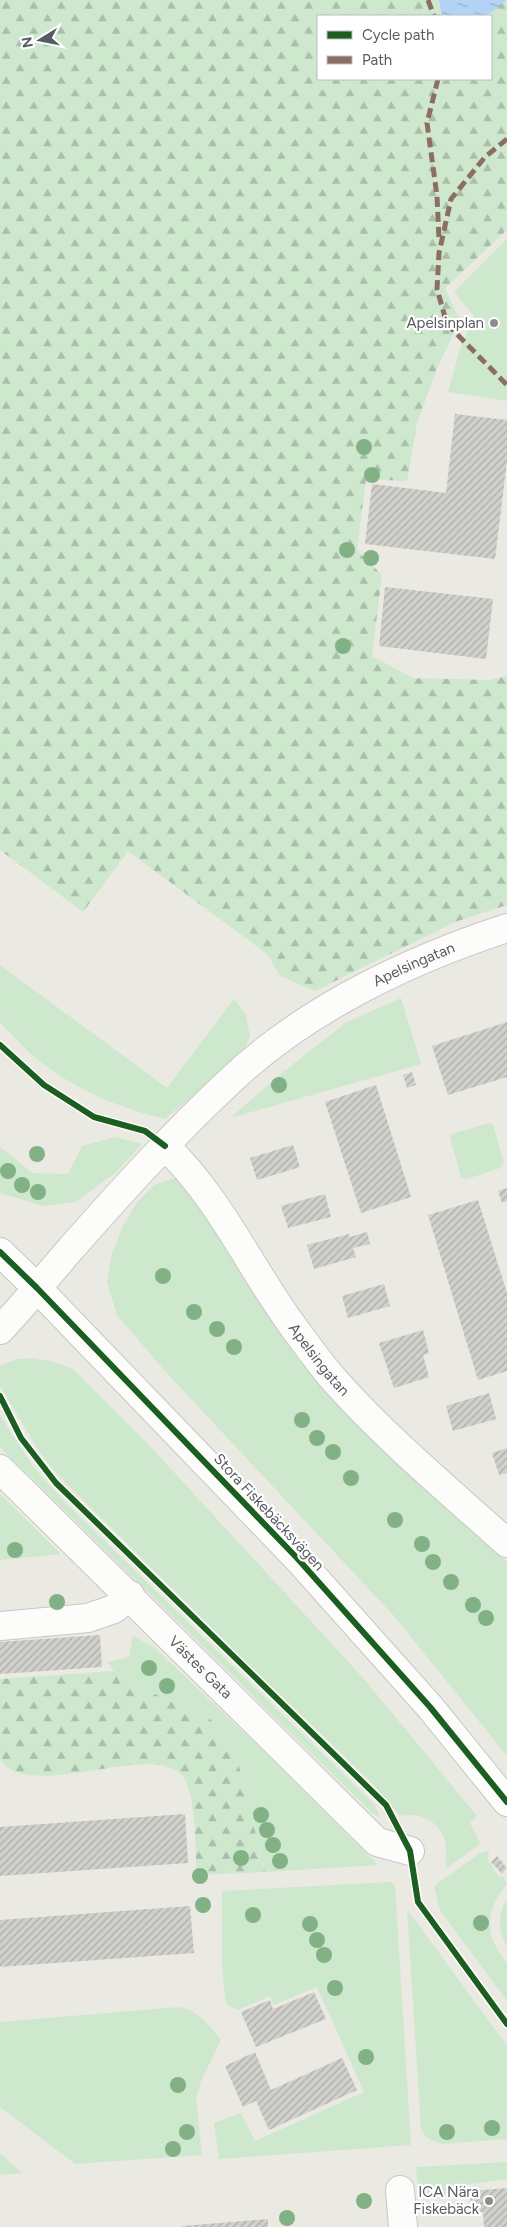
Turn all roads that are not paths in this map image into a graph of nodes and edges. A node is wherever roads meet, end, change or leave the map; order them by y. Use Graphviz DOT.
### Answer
graph roads {
  1 [pos="507,928"];
  2 [pos="165,1146"];
  3 [pos="0,1252"];
  4 [pos="37,1288"];
  5 [pos="0,1330"];
  6 [pos="0,1468"];
  7 [pos="507,1543"];
  8 [pos="130,1595"];
  9 [pos="0,1626"];
  10 [pos="507,1802"];
  11 [pos="410,1851"];
  12 [pos="400,2190"];
  13 [pos="403,2227"];
  1 -- 2 [label="street, Apelsingatan"];
  2 -- 4 [label="street, Apelsingatan"];
  2 -- 7 [label="street, Apelsingatan"];
  3 -- 4 [label="street, Stora Fiskebäcksvägen"];
  4 -- 5 [label="street"];
  4 -- 10 [label="street, Stora Fiskebäcksvägen"];
  6 -- 8 [label="street, Västes Gata"];
  8 -- 9 [label="street"];
  8 -- 11 [label="street, Västes Gata"];
  12 -- 13 [label="street"];
}
